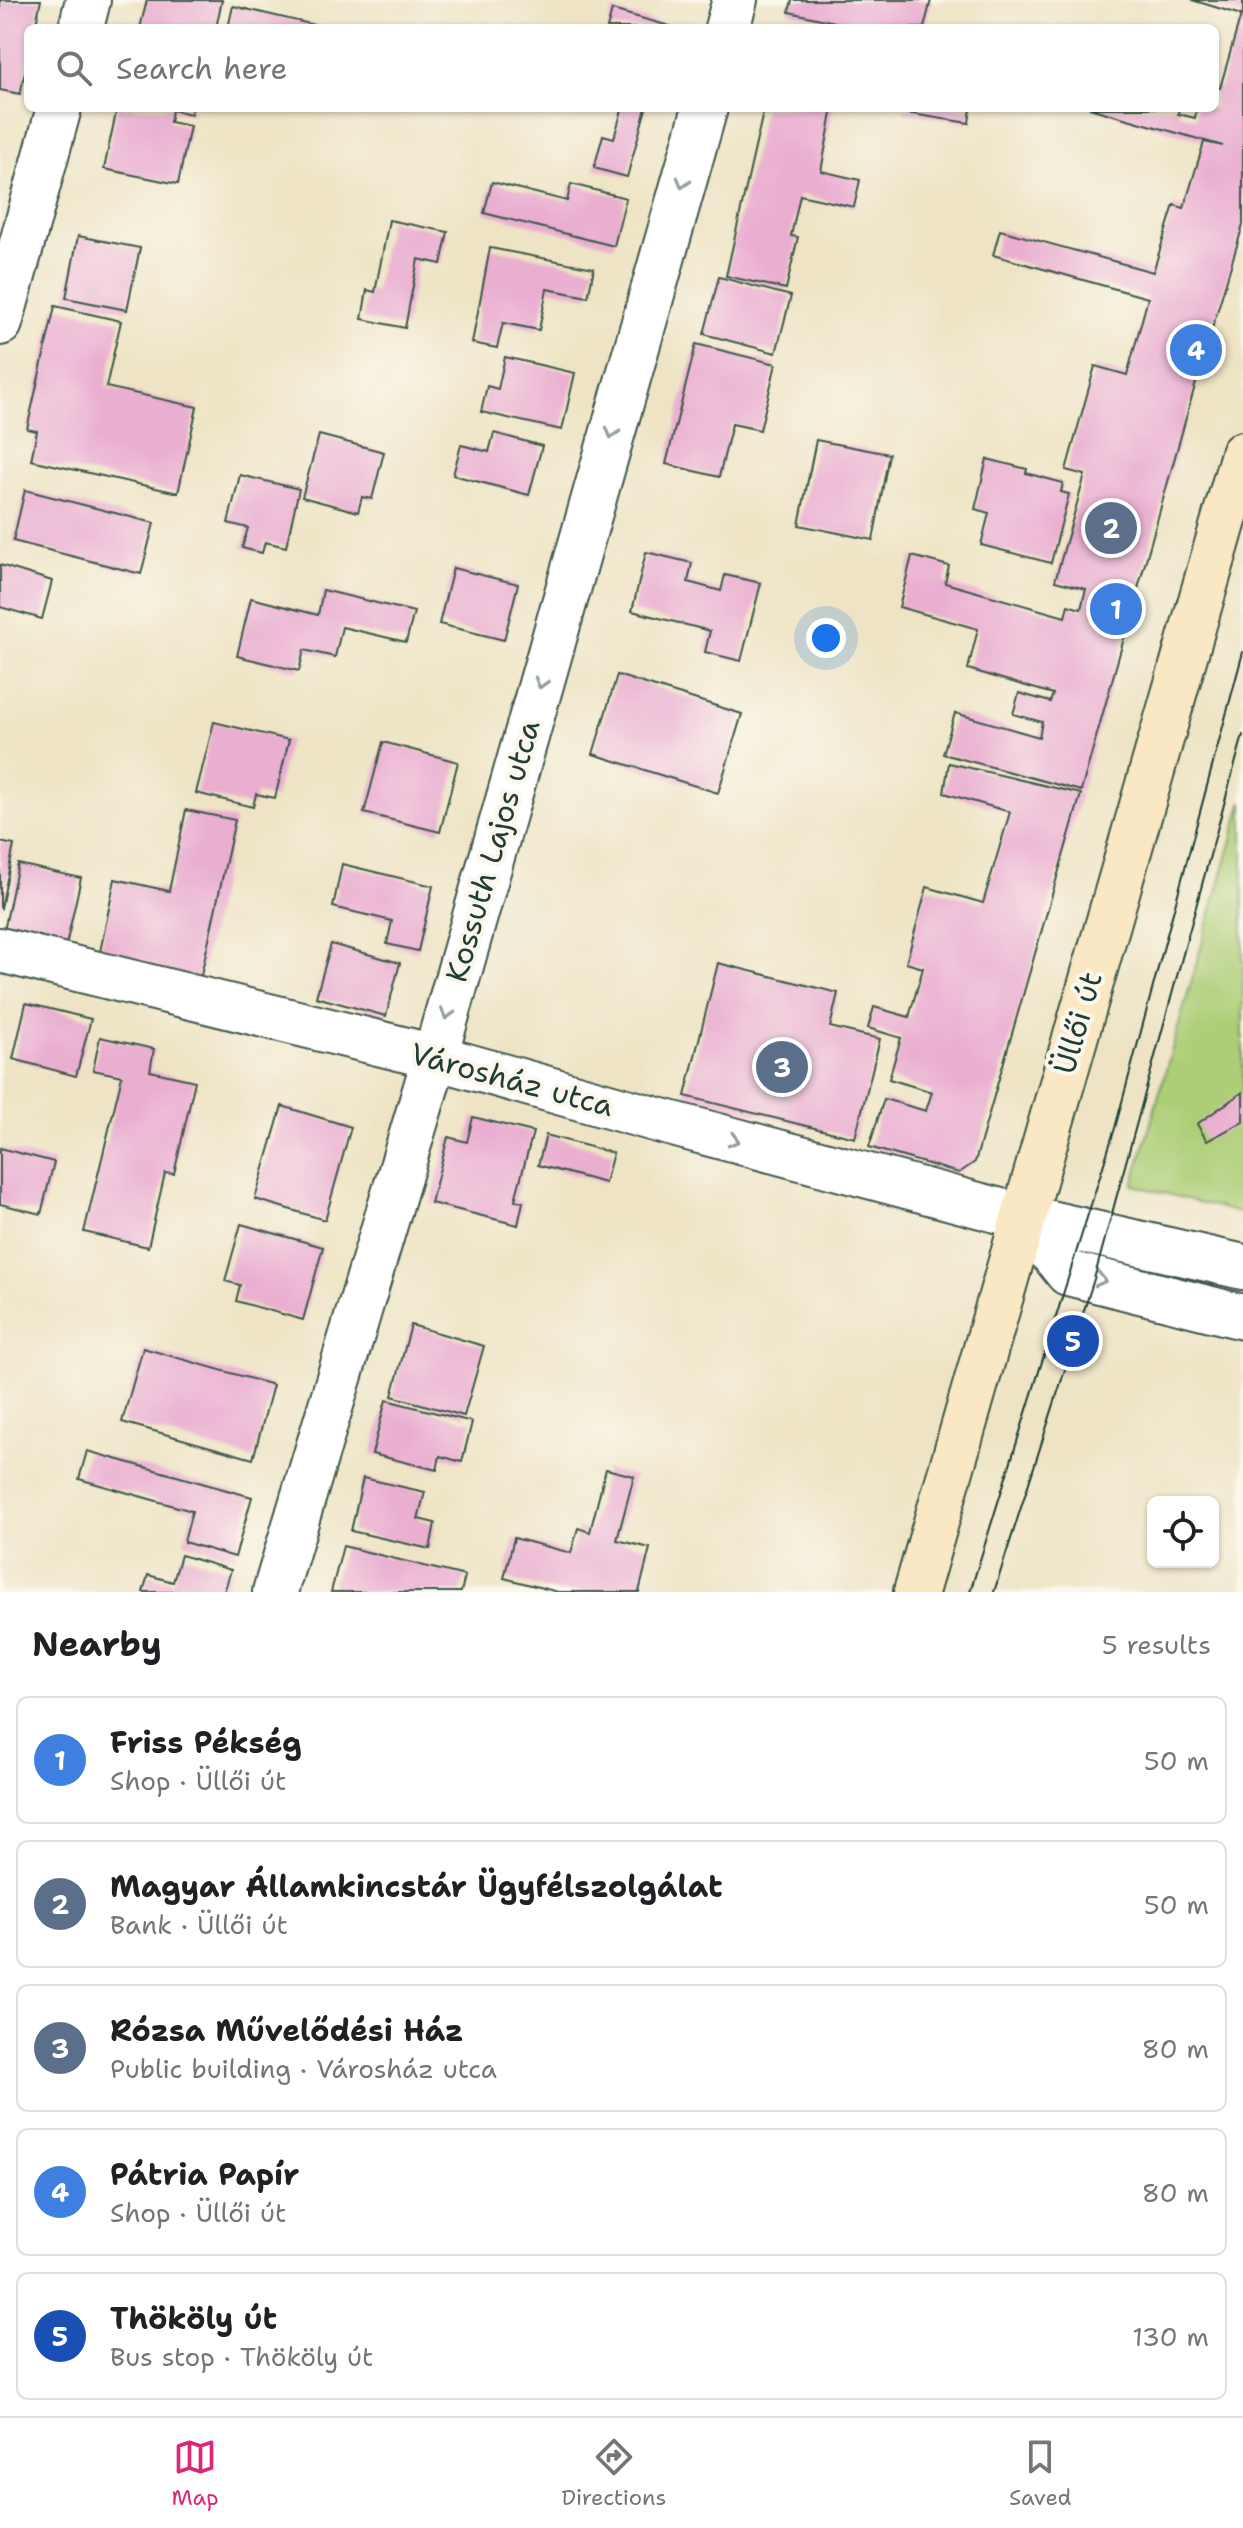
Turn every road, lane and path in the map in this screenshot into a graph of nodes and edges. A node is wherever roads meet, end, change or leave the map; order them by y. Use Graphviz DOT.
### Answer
graph roads {
  1 [pos="88,0"];
  2 [pos="735,0"];
  3 [pos="82,24"];
  4 [pos="728,24"];
  5 [pos="58,112"];
  6 [pos="704,112"];
  7 [pos="0,323"];
  8 [pos="1243,454"];
  9 [pos="0,950"];
  10 [pos="435,1057"];
  11 [pos="1023,1217"];
  12 [pos="1243,1267"];
  13 [pos="1243,1317"];
  14 [pos="275,1592"];
  15 [pos="916,1592"];
  1 -- 3 [label="street"];
  2 -- 4 [label="street"];
  5 -- 7 [label="street"];
  6 -- 10 [label="street, Kossuth Lajos utca, one-way"];
  8 -- 11 [label="main road, Üllői út"];
  9 -- 10 [label="street, Városház utca"];
  10 -- 11 [label="street, Városház utca, one-way"];
  10 -- 14 [label="street, Kossuth Lajos utca"];
  11 -- 12 [label="street, Városház utca"];
  11 -- 13 [label="street, one-way"];
  11 -- 15 [label="main road, Üllői út"];
}
